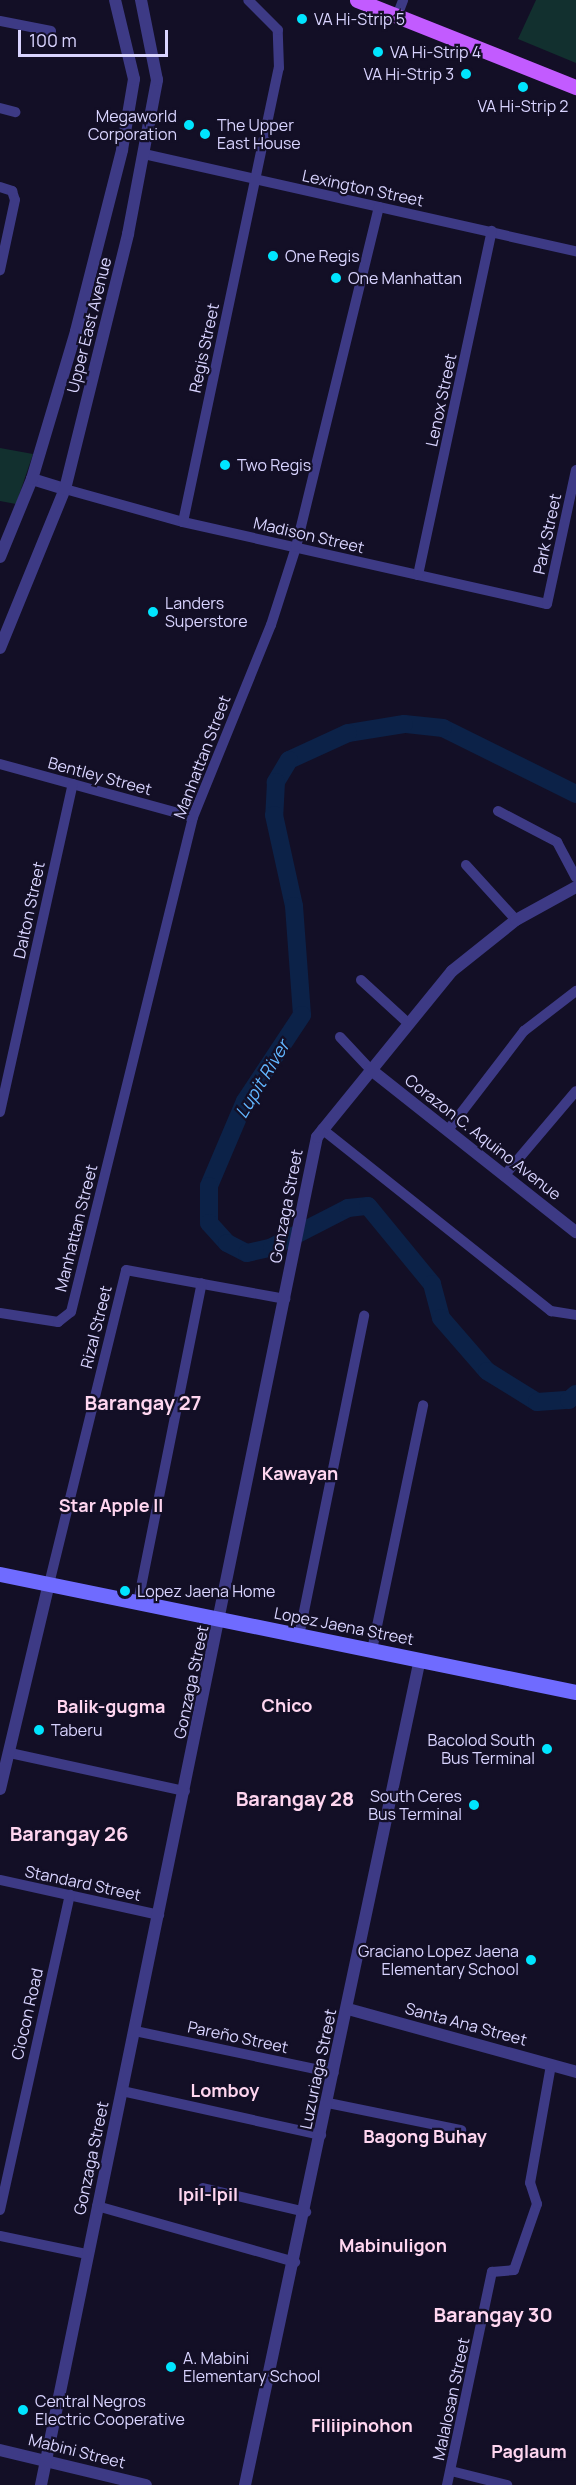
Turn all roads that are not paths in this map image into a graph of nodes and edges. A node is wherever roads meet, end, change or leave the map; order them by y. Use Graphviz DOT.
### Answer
graph roads {
  1 [pos="115,0"];
  2 [pos="141,0"];
  3 [pos="248,0"];
  4 [pos="357,0"];
  5 [pos="403,0"];
  6 [pos="397,16"];
  7 [pos="0,21"];
  8 [pos="51,31"];
  9 [pos="576,87"];
  10 [pos="0,108"];
  11 [pos="15,112"];
  12 [pos="122,150"];
  13 [pos="144,154"];
  14 [pos="254,179"];
  15 [pos="0,187"];
  16 [pos="379,207"];
  17 [pos="492,231"];
  18 [pos="576,251"];
  19 [pos="0,270"];
  20 [pos="576,470"];
  21 [pos="32,479"];
  22 [pos="65,489"];
  23 [pos="183,522"];
  24 [pos="296,547"];
  25 [pos="0,557"];
  26 [pos="418,575"];
  27 [pos="547,604"];
  28 [pos="0,648"];
  29 [pos="0,764"];
  30 [pos="73,784"];
  31 [pos="498,811"];
  32 [pos="193,817"];
  33 [pos="466,865"];
  34 [pos="576,878"];
  35 [pos="576,887"];
  36 [pos="516,920"];
  37 [pos="361,980"];
  38 [pos="576,991"];
  39 [pos="408,1023"];
  40 [pos="340,1037"];
  41 [pos="370,1069"];
  42 [pos="576,1091"];
  43 [pos="0,1112"];
  44 [pos="322,1129"];
  45 [pos="448,1130"];
  46 [pos="504,1176"];
  47 [pos="573,1224"];
  48 [pos="202,1283"];
  49 [pos="285,1299"];
  50 [pos="0,1313"];
  51 [pos="576,1315"];
  52 [pos="364,1316"];
  53 [pos="423,1405"];
  54 [pos="0,1574"];
  55 [pos="49,1584"];
  56 [pos="138,1602"];
  57 [pos="221,1621"];
  58 [pos="299,1636"];
  59 [pos="372,1650"];
  60 [pos="420,1659"];
  61 [pos="576,1692"];
  62 [pos="10,1753"];
  63 [pos="0,1789"];
  64 [pos="185,1791"];
  65 [pos="0,1880"];
  66 [pos="70,1895"];
  67 [pos="159,1915"];
  68 [pos="348,2009"];
  69 [pos="135,2031"];
  70 [pos="551,2065"];
  71 [pos="576,2072"];
  72 [pos="334,2073"];
  73 [pos="122,2091"];
  74 [pos="328,2103"];
  75 [pos="461,2130"];
  76 [pos="321,2135"];
  77 [pos="202,2188"];
  78 [pos="97,2206"];
  79 [pos="0,2210"];
  80 [pos="306,2212"];
  81 [pos="0,2236"];
  82 [pos="87,2254"];
  83 [pos="295,2262"];
  84 [pos="0,2450"];
  85 [pos="47,2460"];
  86 [pos="451,2471"];
  87 [pos="41,2485"];
  88 [pos="146,2485"];
  89 [pos="245,2485"];
  90 [pos="447,2485"];
  91 [pos="507,2485"];
  1 -- 12 [label="street, Upper East Avenue"];
  2 -- 13 [label="street, Upper East Avenue"];
  3 -- 14 [label="street, Regis Street"];
  4 -- 6 [label="main road"];
  5 -- 6 [label="street"];
  6 -- 9 [label="main road"];
  7 -- 8 [label="street"];
  10 -- 11 [label="street"];
  12 -- 13 [label="street"];
  12 -- 21 [label="street, Upper East Avenue"];
  13 -- 14 [label="street, Lexington Street"];
  13 -- 22 [label="street, Upper East Avenue"];
  14 -- 16 [label="street, Lexington Street"];
  14 -- 23 [label="street, Regis Street"];
  15 -- 19 [label="street"];
  16 -- 17 [label="street, Lexington Street"];
  16 -- 24 [label="street, Manhattan Street"];
  17 -- 18 [label="street, Lexington Street"];
  17 -- 26 [label="street, Lenox Street"];
  20 -- 27 [label="street, Park Street"];
  21 -- 22 [label="street"];
  21 -- 25 [label="street, Upper East Avenue"];
  22 -- 23 [label="street, Madison Street"];
  22 -- 28 [label="street, Upper East Avenue"];
  23 -- 24 [label="street, Madison Street"];
  24 -- 26 [label="street, Madison Street"];
  24 -- 32 [label="street, Manhattan Street"];
  26 -- 27 [label="street, Madison Street"];
  29 -- 30 [label="street, Bentley Street"];
  30 -- 32 [label="street, Bentley Street"];
  30 -- 43 [label="street, Dalton Street"];
  31 -- 34 [label="street"];
  32 -- 50 [label="street, Manhattan Street"];
  33 -- 36 [label="street"];
  35 -- 36 [label="street, Gonzaga Street"];
  36 -- 39 [label="street, Gonzaga Street"];
  37 -- 39 [label="street"];
  38 -- 45 [label="street"];
  39 -- 41 [label="street, Gonzaga Street"];
  40 -- 41 [label="street"];
  41 -- 44 [label="street, Gonzaga Street"];
  41 -- 45 [label="street, Corazon C. Aquino Avenue"];
  42 -- 46 [label="street"];
  44 -- 49 [label="street, Gonzaga Street"];
  44 -- 51 [label="street"];
  45 -- 46 [label="street, Corazon C. Aquino Avenue"];
  46 -- 47 [label="street, Corazon C. Aquino Avenue"];
  48 -- 49 [label="street, Rizal Street"];
  48 -- 55 [label="street, Rizal Street"];
  48 -- 56 [label="street"];
  49 -- 57 [label="street, Gonzaga Street"];
  52 -- 58 [label="street"];
  53 -- 59 [label="street"];
  54 -- 55 [label="main road, Lopez Jaena Street"];
  55 -- 56 [label="main road, Lopez Jaena Street"];
  55 -- 62 [label="street"];
  56 -- 57 [label="main road, Lopez Jaena Street"];
  57 -- 58 [label="main road, Lopez Jaena Street"];
  57 -- 64 [label="street, Gonzaga Street"];
  58 -- 59 [label="main road, Lopez Jaena Street"];
  59 -- 60 [label="main road, Lopez Jaena Street"];
  60 -- 61 [label="main road, Lopez Jaena Street"];
  60 -- 68 [label="street, Luzuriaga Street"];
  62 -- 63 [label="street"];
  62 -- 64 [label="street"];
  64 -- 67 [label="street, Gonzaga Street"];
  65 -- 66 [label="street, Standard Street"];
  66 -- 67 [label="street, Standard Street"];
  66 -- 79 [label="street, Ciocon Road"];
  67 -- 69 [label="street, Gonzaga Street"];
  68 -- 70 [label="street, Santa Ana Street"];
  68 -- 72 [label="street, Luzuriaga Street"];
  69 -- 72 [label="street, Pareño Street"];
  69 -- 73 [label="street, Gonzaga Street"];
  70 -- 71 [label="street, Santa Ana Street"];
  70 -- 86 [label="street, Malalosan Street"];
  72 -- 74 [label="street, Luzuriaga Street"];
  73 -- 76 [label="street"];
  73 -- 78 [label="street, Gonzaga Street"];
  74 -- 75 [label="street"];
  74 -- 76 [label="street, Luzuriaga Street"];
  76 -- 80 [label="street, Luzuriaga Street"];
  77 -- 80 [label="street"];
  78 -- 82 [label="street, Gonzaga Street"];
  78 -- 83 [label="street"];
  80 -- 83 [label="street, Luzuriaga Street"];
  81 -- 82 [label="street"];
  82 -- 85 [label="street, Gonzaga Street"];
  83 -- 89 [label="street, Luzuriaga Street"];
  84 -- 85 [label="street, Mabini Street"];
  85 -- 87 [label="street, Gonzaga Street"];
  85 -- 88 [label="street, Mabini Street"];
  86 -- 90 [label="street, Malalosan Street"];
  86 -- 91 [label="street"];
}
